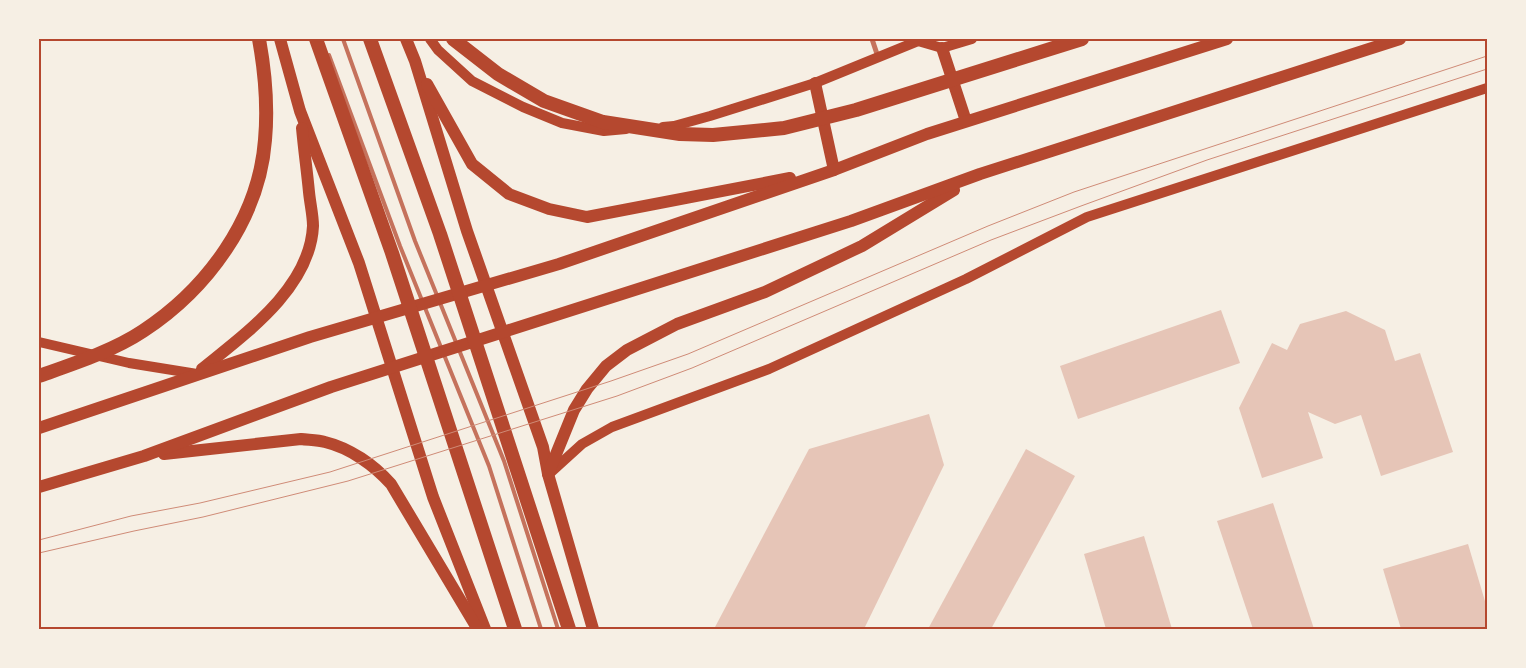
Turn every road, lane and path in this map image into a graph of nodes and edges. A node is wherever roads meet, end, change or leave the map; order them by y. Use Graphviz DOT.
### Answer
graph roads {
  1 [pos="260,39"];
  2 [pos="280,39"];
  3 [pos="343,39"];
  4 [pos="370,39"];
  5 [pos="406,39"];
  6 [pos="430,39"];
  7 [pos="453,39"];
  8 [pos="872,39"];
  9 [pos="972,39"];
  10 [pos="1082,39"];
  11 [pos="1227,39"];
  12 [pos="1400,39"];
  13 [pos="918,40"];
  14 [pos="321,43"];
  15 [pos="942,48"];
  16 [pos="878,57"];
  17 [pos="415,61"];
  18 [pos="815,83"];
  19 [pos="1487,88"];
  20 [pos="300,111"];
  21 [pos="966,122"];
  22 [pos="834,170"];
  23 [pos="980,174"];
  24 [pos="486,286"];
  25 [pos="438,299"];
  26 [pos="423,304"];
  27 [pos="376,317"];
  28 [pos="503,333"];
  29 [pos="39,342"];
  30 [pos="458,347"];
  31 [pos="443,352"];
  32 [pos="392,368"];
  33 [pos="197,374"];
  34 [pos="39,376"];
  35 [pos="39,428"];
  36 [pos="144,456"];
  37 [pos="548,474"];
  38 [pos="39,487"];
  39 [pos="478,629"];
  40 [pos="485,629"];
  41 [pos="515,629"];
  42 [pos="541,629"];
  43 [pos="558,629"];
  44 [pos="568,629"];
  45 [pos="593,629"];
  1 -- 34 [label="highway"];
  2 -- 20 [label="main road"];
  3 -- 25 [label="lane"];
  4 -- 44 [label="highway"];
  5 -- 17 [label="main road"];
  6 -- 18 [label="main road"];
  7 -- 10 [label="highway"];
  8 -- 16 [label="street"];
  9 -- 15 [label="main road"];
  11 -- 21 [label="main road"];
  12 -- 23 [label="main road"];
  13 -- 15 [label="main road"];
  13 -- 16 [label="main road"];
  14 -- 26 [label="lane"];
  14 -- 41 [label="highway"];
  15 -- 21 [label="main road"];
  16 -- 18 [label="main road"];
  17 -- 22 [label="main road"];
  17 -- 24 [label="main road"];
  18 -- 22 [label="main road"];
  19 -- 37 [label="main road"];
  20 -- 27 [label="main road"];
  20 -- 33 [label="main road"];
  21 -- 22 [label="main road"];
  22 -- 24 [label="main road"];
  23 -- 28 [label="main road"];
  23 -- 37 [label="main road"];
  24 -- 25 [label="main road"];
  24 -- 28 [label="main road"];
  25 -- 26 [label="main road"];
  25 -- 30 [label="lane"];
  26 -- 27 [label="main road"];
  26 -- 31 [label="lane"];
  27 -- 32 [label="main road"];
  27 -- 33 [label="main road"];
  28 -- 30 [label="main road"];
  28 -- 37 [label="main road"];
  29 -- 33 [label="main road"];
  30 -- 31 [label="main road"];
  30 -- 43 [label="lane"];
  31 -- 32 [label="main road"];
  31 -- 42 [label="lane"];
  32 -- 36 [label="main road"];
  32 -- 40 [label="main road"];
  33 -- 35 [label="main road"];
  36 -- 38 [label="main road"];
  36 -- 39 [label="main road"];
  37 -- 45 [label="main road"];
}
